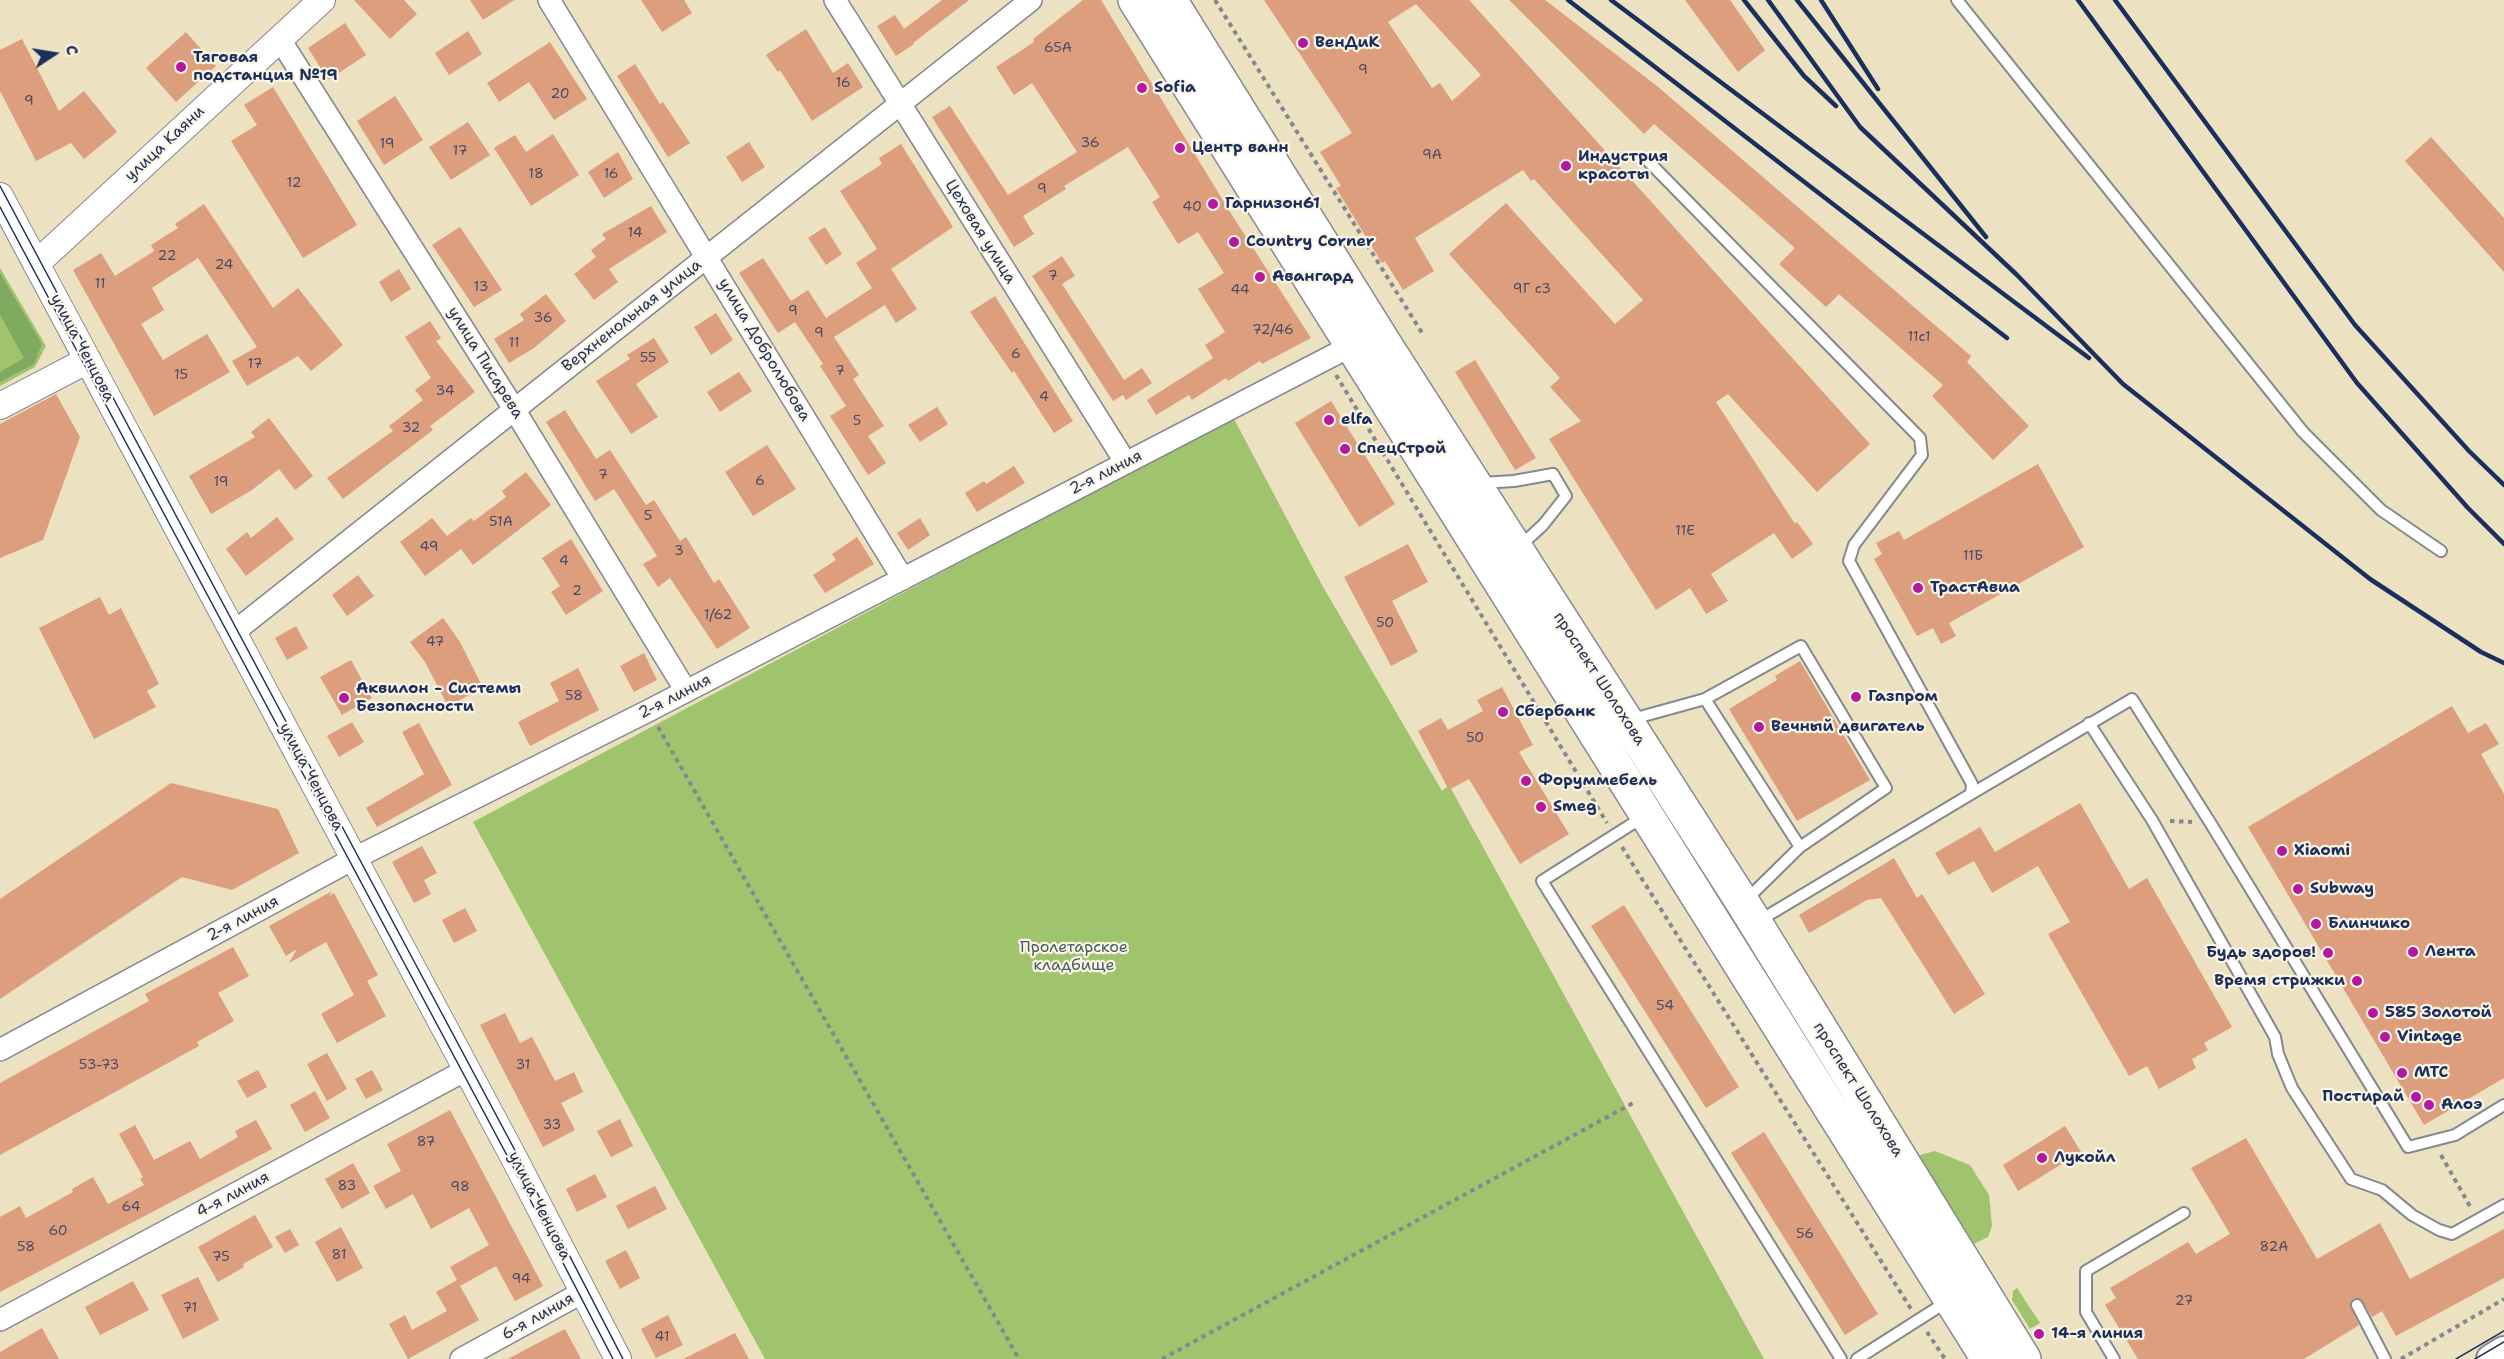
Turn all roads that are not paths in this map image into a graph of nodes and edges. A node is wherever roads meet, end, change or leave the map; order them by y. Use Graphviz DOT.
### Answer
graph roads {
  1 [pos="322,0"];
  2 [pos="549,0"];
  3 [pos="835,0"];
  4 [pos="1030,0"];
  5 [pos="1136,0"];
  6 [pos="1170,0"];
  7 [pos="1957,0"];
  8 [pos="279,38"];
  9 [pos="899,103"];
  10 [pos="1649,162"];
  11 [pos="0,196"];
  12 [pos="707,256"];
  13 [pos="36,264"];
  14 [pos="1351,346"];
  15 [pos="88,360"];
  16 [pos="0,406"];
  17 [pos="514,409"];
  18 [pos="1126,463"];
  19 [pos="1474,484"];
  20 [pos="1516,549"];
  21 [pos="2440,551"];
  22 [pos="903,579"];
  23 [pos="234,632"];
  24 [pos="686,691"];
  25 [pos="1705,699"];
  26 [pos="1626,721"];
  27 [pos="2089,723"];
  28 [pos="1971,794"];
  29 [pos="1647,815"];
  30 [pos="1800,847"];
  31 [pos="355,858"];
  32 [pos="1749,913"];
  33 [pos="0,1050"];
  34 [pos="466,1070"];
  35 [pos="2504,1105"];
  36 [pos="2504,1205"];
  37 [pos="2184,1213"];
  38 [pos="583,1292"];
  39 [pos="1951,1300"];
  40 [pos="2357,1305"];
  41 [pos="0,1320"];
  42 [pos="2504,1352"];
  43 [pos="461,1359"];
  44 [pos="618,1359"];
  45 [pos="1840,1359"];
  46 [pos="1857,1359"];
  47 [pos="1988,1359"];
  48 [pos="2024,1359"];
  49 [pos="2114,1359"];
  50 [pos="2385,1359"];
  51 [pos="2491,1359"];
  1 -- 8 [label="street, улица Каяни"];
  2 -- 12 [label="street, улица Добролюбова"];
  3 -- 9 [label="street, Цеховая улица"];
  4 -- 9 [label="street, Верхненольная улица"];
  5 -- 14 [label="main road, проспект Шолохова"];
  6 -- 19 [label="main road, проспект Шолохова"];
  7 -- 21 [label="lane"];
  8 -- 13 [label="street, улица Каяни"];
  8 -- 17 [label="street, улица Писарева"];
  9 -- 12 [label="street, Верхненольная улица"];
  9 -- 18 [label="street, Цеховая улица"];
  10 -- 28 [label="lane"];
  11 -- 13 [label="street, улица Ченцова"];
  12 -- 17 [label="street, Верхненольная улица"];
  12 -- 22 [label="street, улица Добролюбова"];
  13 -- 15 [label="street, улица Ченцова"];
  14 -- 18 [label="street, 2-я линия"];
  14 -- 29 [label="main road, проспект Шолохова"];
  15 -- 16 [label="street"];
  15 -- 23 [label="street, улица Ченцова"];
  17 -- 23 [label="street, Верхненольная улица"];
  17 -- 24 [label="street, улица Писарева"];
  18 -- 22 [label="street, 2-я линия"];
  19 -- 20 [label="main road, проспект Шолохова"];
  19 -- 20 [label="lane"];
  20 -- 26 [label="main road, проспект Шолохова"];
  22 -- 24 [label="street, 2-я линия"];
  23 -- 31 [label="street, улица Ченцова"];
  24 -- 31 [label="street, 2-я линия"];
  25 -- 26 [label="lane"];
  25 -- 30 [label="lane"];
  25 -- 30 [label="lane"];
  26 -- 32 [label="main road, проспект Шолохова"];
  27 -- 28 [label="lane"];
  27 -- 35 [label="lane"];
  27 -- 36 [label="lane"];
  28 -- 32 [label="lane"];
  29 -- 39 [label="main road, проспект Шолохова"];
  29 -- 45 [label="lane"];
  30 -- 32 [label="lane"];
  31 -- 33 [label="street, 2-я линия"];
  31 -- 34 [label="street, улица Ченцова"];
  32 -- 48 [label="main road, проспект Шолохова"];
  34 -- 38 [label="street, улица Ченцова"];
  34 -- 41 [label="street, 4-я линия"];
  37 -- 49 [label="lane"];
  38 -- 43 [label="street, 6-я линия"];
  38 -- 44 [label="street, улица Ченцова"];
  39 -- 46 [label="lane"];
  39 -- 47 [label="main road, проспект Шолохова"];
  40 -- 50 [label="lane"];
  42 -- 51 [label="main road"];
}
